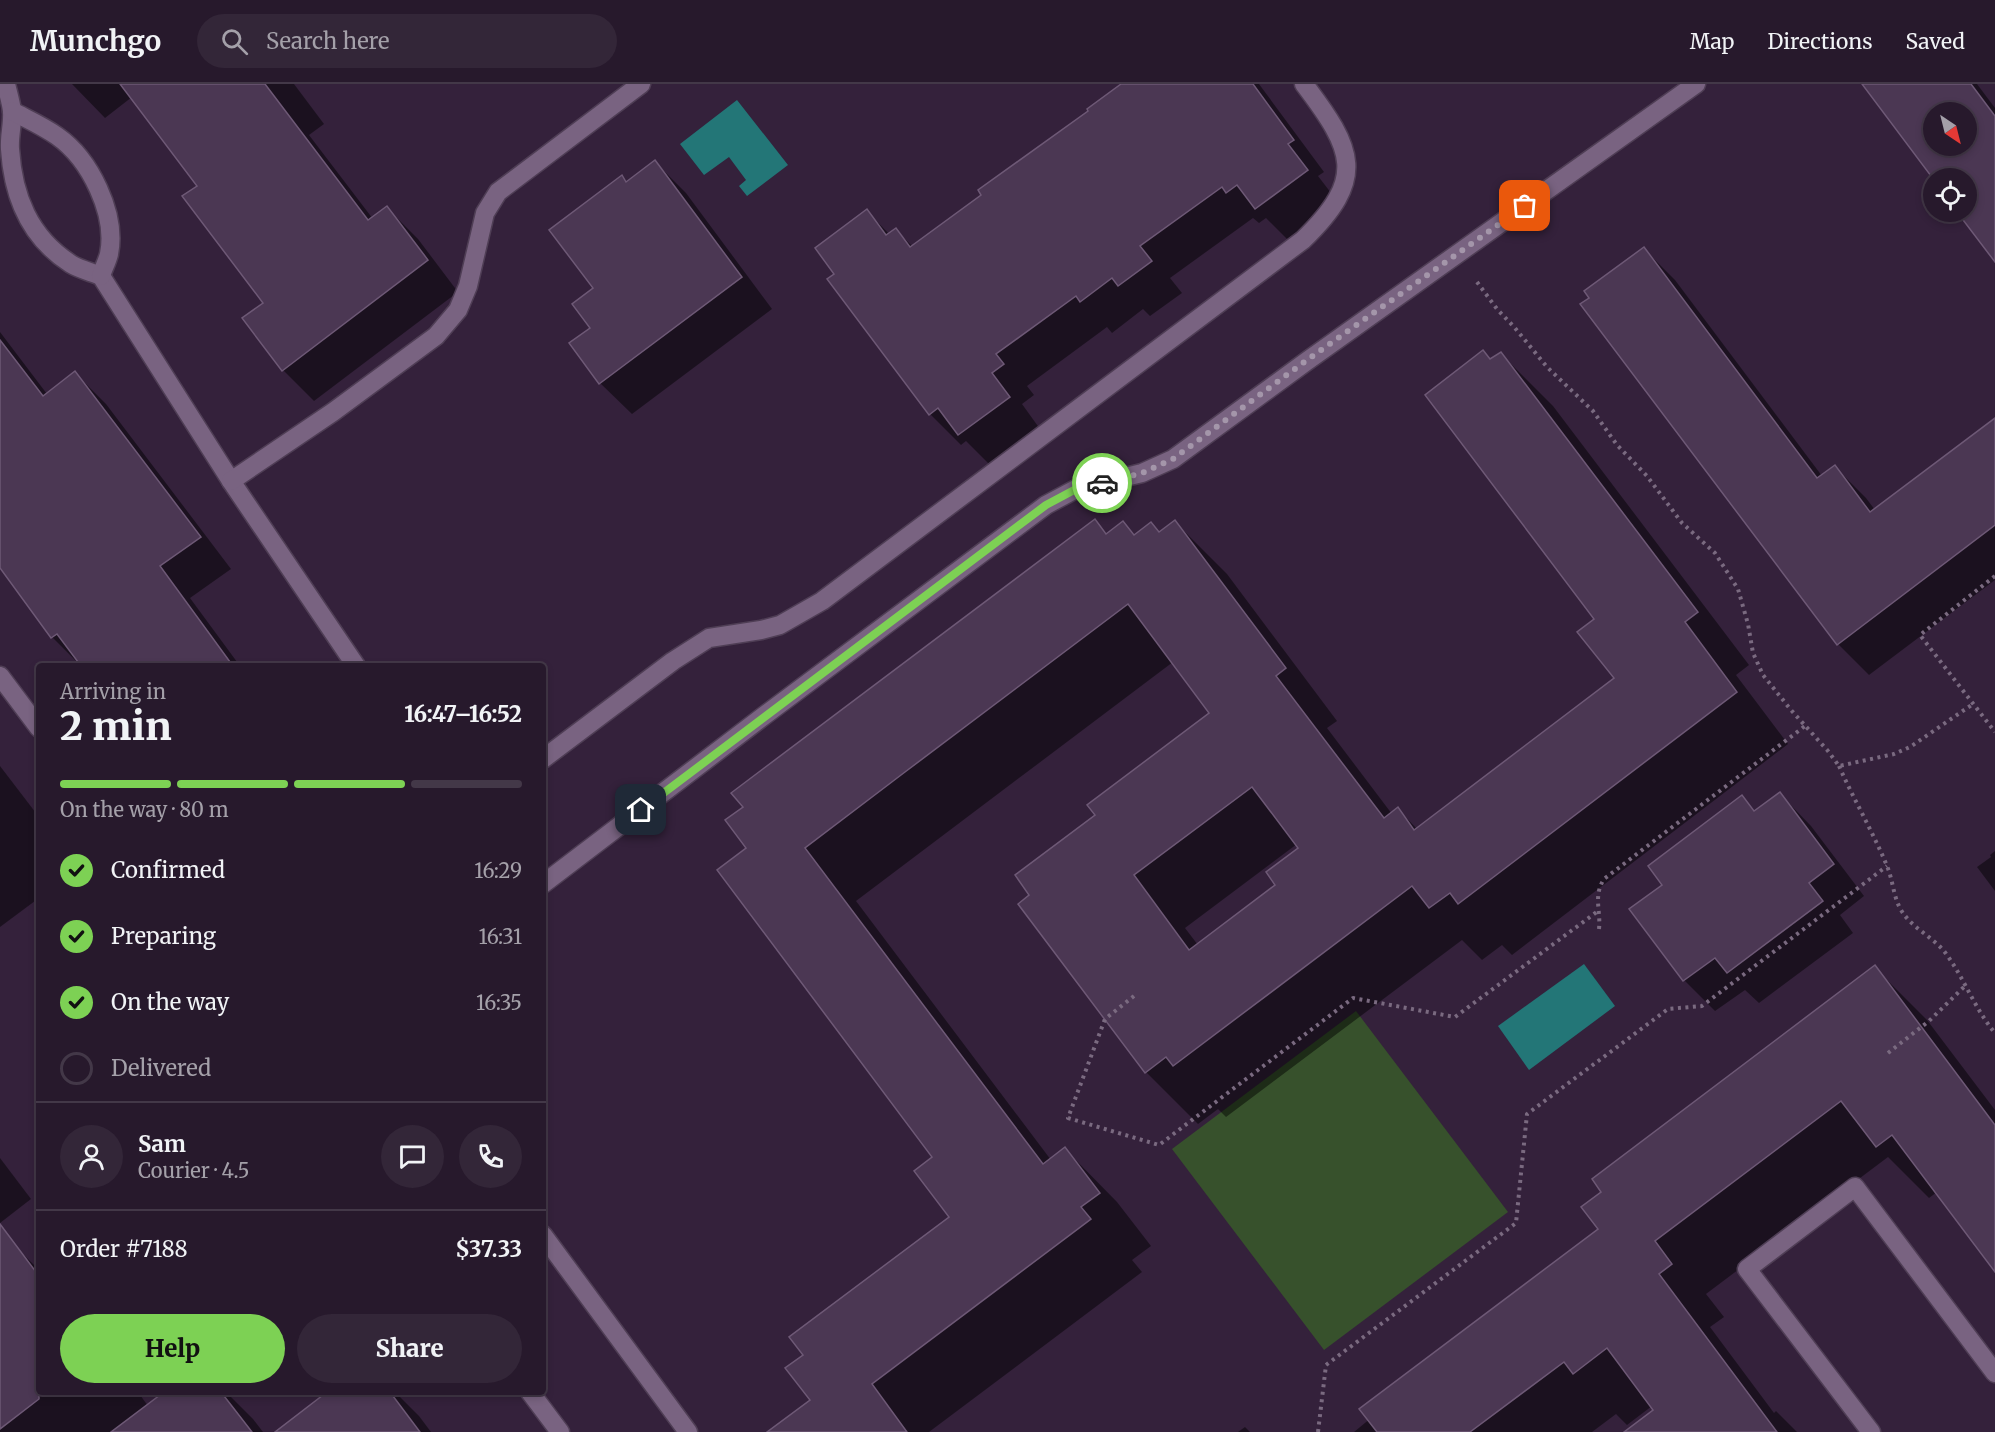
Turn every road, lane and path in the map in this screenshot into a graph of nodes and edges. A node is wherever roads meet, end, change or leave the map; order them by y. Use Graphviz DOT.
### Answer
graph roads {
  1 [pos="6,84"];
  2 [pos="641,84"];
  3 [pos="1304,84"];
  4 [pos="1696,84"];
  5 [pos="12,111"];
  6 [pos="101,276"];
  7 [pos="1476,281"];
  8 [pos="231,481"];
  9 [pos="1995,576"];
  10 [pos="354,663"];
  11 [pos="0,676"];
  12 [pos="1973,704"];
  13 [pos="36,724"];
  14 [pos="1805,726"];
  15 [pos="1995,732"];
  16 [pos="546,757"];
  17 [pos="1839,766"];
  18 [pos="1887,866"];
  19 [pos="546,882"];
  20 [pos="1598,911"];
  21 [pos="1599,929"];
  22 [pos="1966,985"];
  23 [pos="1134,996"];
  24 [pos="1995,1033"];
  25 [pos="1888,1053"];
  26 [pos="546,1239"];
  27 [pos="1995,1372"];
  28 [pos="532,1395"];
  29 [pos="560,1432"];
  30 [pos="688,1432"];
  31 [pos="1318,1432"];
  32 [pos="1871,1432"];
  1 -- 5 [label="street"];
  2 -- 8 [label="street"];
  3 -- 16 [label="street"];
  4 -- 19 [label="street"];
  5 -- 6 [label="street"];
  5 -- 6 [label="street"];
  6 -- 8 [label="street"];
  7 -- 14 [label="path"];
  8 -- 10 [label="street"];
  9 -- 12 [label="path"];
  11 -- 13 [label="street"];
  12 -- 15 [label="path"];
  12 -- 17 [label="path"];
  14 -- 17 [label="path"];
  14 -- 20 [label="path"];
  17 -- 18 [label="path"];
  18 -- 22 [label="path"];
  18 -- 31 [label="path"];
  20 -- 21 [label="path"];
  20 -- 23 [label="path"];
  22 -- 24 [label="path"];
  22 -- 25 [label="path"];
  26 -- 30 [label="street"];
  27 -- 32 [label="street"];
  28 -- 29 [label="street"];
}
